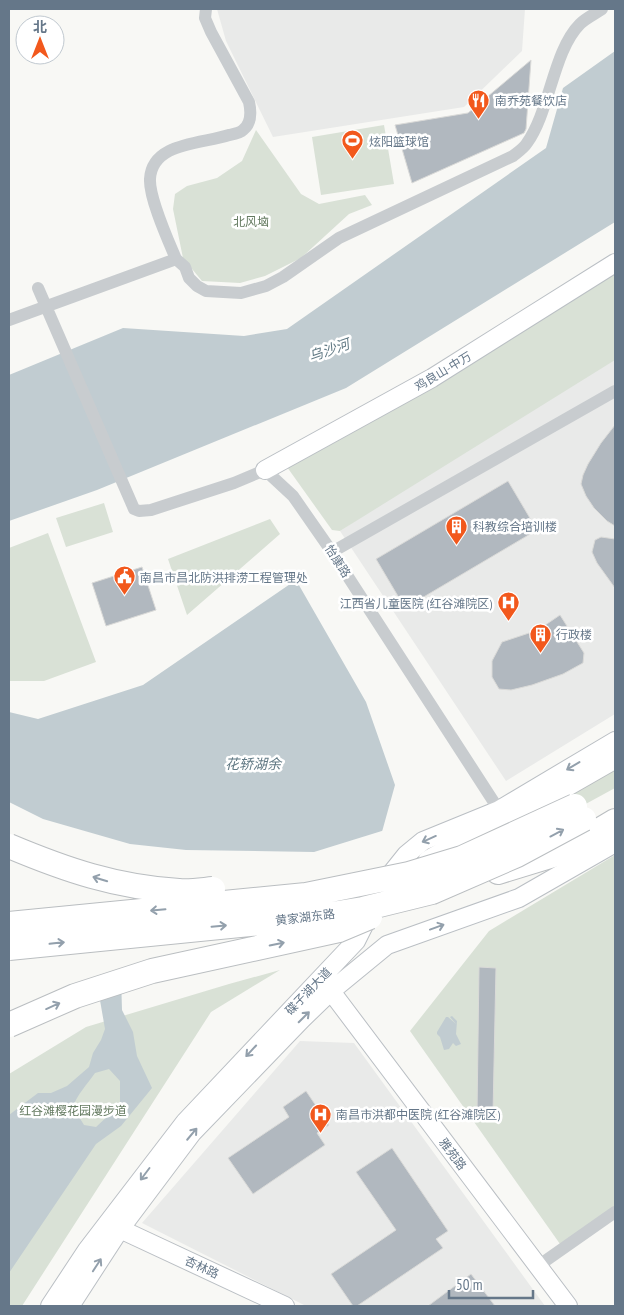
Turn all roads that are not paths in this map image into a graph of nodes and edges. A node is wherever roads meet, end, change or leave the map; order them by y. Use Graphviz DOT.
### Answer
graph roads {
  1 [pos="206,9"];
  2 [pos="602,9"];
  3 [pos="176,259"];
  4 [pos="615,263"];
  5 [pos="38,288"];
  6 [pos="46,306"];
  7 [pos="9,320"];
  8 [pos="615,391"];
  9 [pos="265,470"];
  10 [pos="332,552"];
  11 [pos="615,741"];
  12 [pos="615,756"];
  13 [pos="499,810"];
  14 [pos="615,821"];
  15 [pos="615,843"];
  16 [pos="9,846"];
  17 [pos="409,874"];
  18 [pos="432,892"];
  19 [pos="9,924"];
  20 [pos="9,948"];
  21 [pos="326,984"];
  22 [pos="9,1025"];
  23 [pos="615,1212"];
  24 [pos="120,1228"];
  25 [pos="538,1266"];
  26 [pos="50,1306"];
  27 [pos="70,1306"];
  28 [pos="284,1306"];
  29 [pos="568,1306"];
  1 -- 3 [label="street"];
  2 -- 3 [label="street"];
  3 -- 6 [label="street"];
  4 -- 9 [label="main road, 鸡良山-中万"];
  5 -- 6 [label="street"];
  6 -- 7 [label="street"];
  6 -- 9 [label="street"];
  8 -- 10 [label="street"];
  9 -- 10 [label="street, 怡康路"];
  10 -- 13 [label="street, 怡康路"];
  11 -- 13 [label="main road, 碟子湖大道, one-way"];
  12 -- 17 [label="highway, bridge"];
  13 -- 21 [label="main road, 碟子湖大道, one-way"];
  14 -- 18 [label="highway, bridge"];
  21 -- 15 [label="main road, 碟子湖大道, one-way"];
  17 -- 16 [label="highway, one-way, bridge"];
  18 -- 17 [label="highway, 黄家湖东路, one-way, bridge"];
  17 -- 19 [label="highway, 黄家湖东路, one-way, bridge"];
  20 -- 18 [label="highway, 黄家湖东路, one-way, bridge"];
  22 -- 18 [label="highway, one-way, bridge"];
  24 -- 21 [label="main road, 碟子湖大道, one-way"];
  21 -- 25 [label="main road, 雅苑路"];
  21 -- 26 [label="main road, 碟子湖大道, one-way"];
  23 -- 25 [label="street"];
  27 -- 24 [label="main road, 碟子湖大道, one-way"];
  24 -- 28 [label="main road, 杏林路"];
  25 -- 29 [label="main road, 雅苑路"];
}
